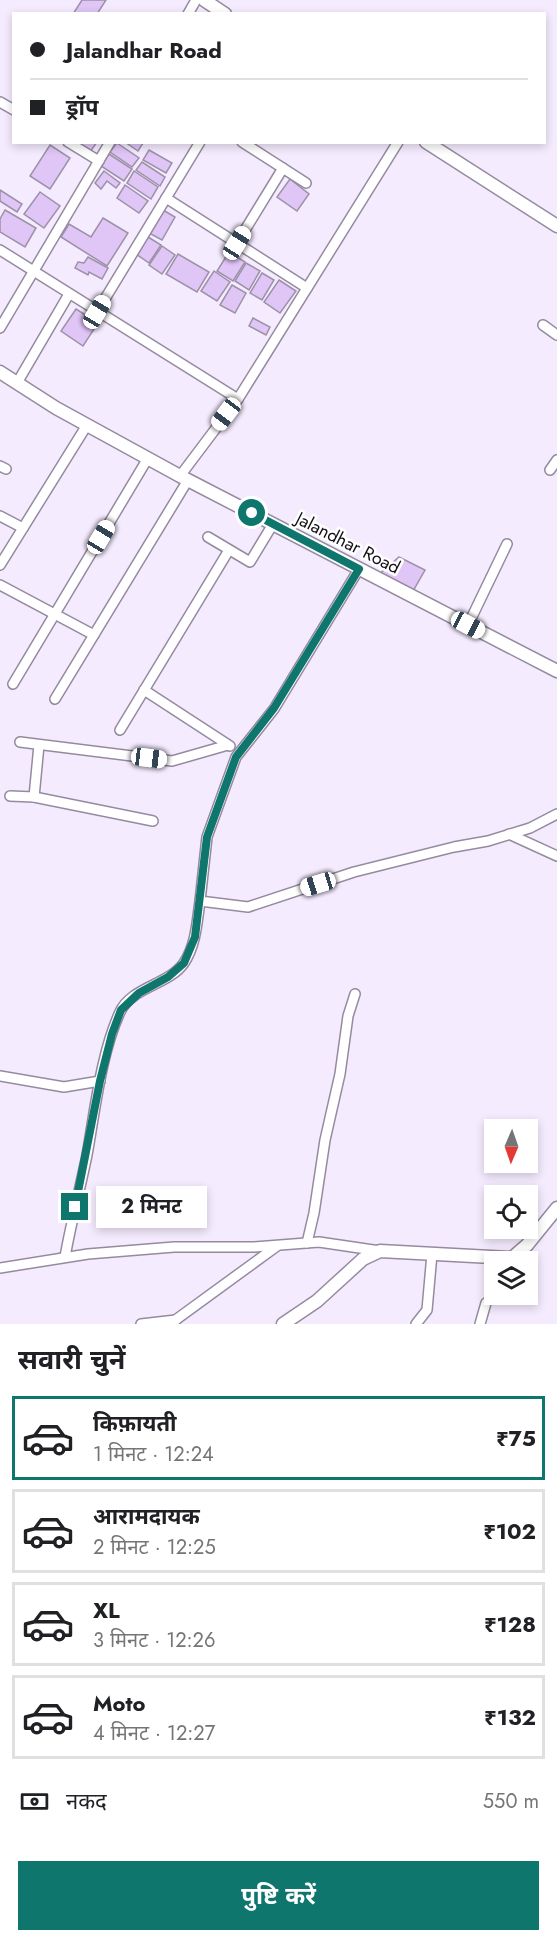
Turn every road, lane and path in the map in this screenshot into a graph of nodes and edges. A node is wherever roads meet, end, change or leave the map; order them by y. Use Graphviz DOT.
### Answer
graph roads {
  1 [pos="204,0"];
  2 [pos="222,12"];
  3 [pos="71,144"];
  4 [pos="109,144"];
  5 [pos="199,144"];
  6 [pos="245,144"];
  7 [pos="397,144"];
  8 [pos="429,144"];
  9 [pos="99,161"];
  10 [pos="283,168"];
  11 [pos="306,183"];
  12 [pos="166,198"];
  13 [pos="557,226"];
  14 [pos="237,243"];
  15 [pos="0,250"];
  16 [pos="33,271"];
  17 [pos="307,288"];
  18 [pos="69,294"];
  19 [pos="97,312"];
  20 [pos="543,325"];
  21 [pos="0,328"];
  22 [pos="557,335"];
  23 [pos="0,372"];
  24 [pos="17,383"];
  25 [pos="237,399"];
  26 [pos="87,426"];
  27 [pos="148,459"];
  28 [pos="557,460"];
  29 [pos="550,470"];
  30 [pos="184,478"];
  31 [pos="0,516"];
  32 [pos="273,524"];
  33 [pos="23,528"];
  34 [pos="208,537"];
  35 [pos="507,544"];
  36 [pos="229,550"];
  37 [pos="0,565"];
  38 [pos="359,569"];
  39 [pos="0,585"];
  40 [pos="54,615"];
  41 [pos="468,625"];
  42 [pos="94,635"];
  43 [pos="557,671"];
  44 [pos="14,684"];
  45 [pos="144,690"];
  46 [pos="55,699"];
  47 [pos="120,730"];
  48 [pos="20,742"];
  49 [pos="39,745"];
  50 [pos="228,745"];
  51 [pos="240,752"];
  52 [pos="10,796"];
  53 [pos="34,797"];
  54 [pos="557,814"];
  55 [pos="153,821"];
  56 [pos="509,834"];
  57 [pos="557,856"];
  58 [pos="200,901"];
  59 [pos="355,994"];
  60 [pos="0,1076"];
  61 [pos="100,1081"];
  62 [pos="557,1208"];
  63 [pos="308,1243"];
  64 [pos="279,1245"];
  65 [pos="380,1251"];
  66 [pos="432,1254"];
  67 [pos="65,1257"];
  68 [pos="0,1268"];
  69 [pos="485,1305"];
  70 [pos="173,1322"];
  71 [pos="141,1324"];
  72 [pos="283,1324"];
  73 [pos="416,1324"];
  74 [pos="480,1324"];
  1 -- 2 [label="main road"];
  3 -- 9 [label="street"];
  4 -- 9 [label="street"];
  5 -- 12 [label="street"];
  6 -- 10 [label="street"];
  7 -- 17 [label="street"];
  8 -- 13 [label="main road"];
  9 -- 16 [label="street"];
  10 -- 11 [label="street"];
  10 -- 14 [label="street"];
  12 -- 14 [label="street"];
  12 -- 19 [label="street"];
  14 -- 17 [label="street"];
  15 -- 16 [label="street"];
  16 -- 18 [label="street"];
  16 -- 21 [label="street"];
  17 -- 25 [label="street"];
  18 -- 19 [label="street"];
  18 -- 24 [label="street"];
  19 -- 25 [label="street"];
  20 -- 22 [label="street"];
  23 -- 24 [label="main road, Jalandhar Road"];
  24 -- 26 [label="main road, Jalandhar Road"];
  25 -- 30 [label="street"];
  26 -- 27 [label="main road, Jalandhar Road"];
  26 -- 33 [label="street"];
  27 -- 30 [label="main road, Jalandhar Road"];
  27 -- 40 [label="street"];
  28 -- 29 [label="street"];
  30 -- 32 [label="main road, Jalandhar Road"];
  30 -- 42 [label="street"];
  31 -- 33 [label="street"];
  32 -- 36 [label="street"];
  32 -- 38 [label="main road, Jalandhar Road"];
  33 -- 37 [label="street"];
  34 -- 36 [label="street"];
  35 -- 41 [label="street"];
  36 -- 45 [label="street"];
  38 -- 41 [label="main road, Jalandhar Road"];
  38 -- 51 [label="street"];
  39 -- 40 [label="street"];
  40 -- 42 [label="street"];
  40 -- 44 [label="street"];
  41 -- 43 [label="main road, Jalandhar Road"];
  42 -- 46 [label="street"];
  45 -- 47 [label="street"];
  45 -- 50 [label="street"];
  48 -- 49 [label="street"];
  49 -- 50 [label="street"];
  49 -- 53 [label="street"];
  50 -- 51 [label="street"];
  51 -- 58 [label="street"];
  52 -- 53 [label="street"];
  53 -- 55 [label="street"];
  54 -- 56 [label="street"];
  56 -- 57 [label="street"];
  56 -- 58 [label="street"];
  58 -- 61 [label="street"];
  59 -- 63 [label="street"];
  60 -- 61 [label="street"];
  61 -- 67 [label="street"];
  62 -- 66 [label="main road"];
  63 -- 64 [label="street"];
  63 -- 65 [label="street"];
  64 -- 67 [label="street"];
  64 -- 70 [label="street"];
  65 -- 66 [label="main road"];
  65 -- 72 [label="main road"];
  66 -- 73 [label="street"];
  67 -- 68 [label="street"];
  69 -- 74 [label="street"];
  70 -- 71 [label="street"];
}
